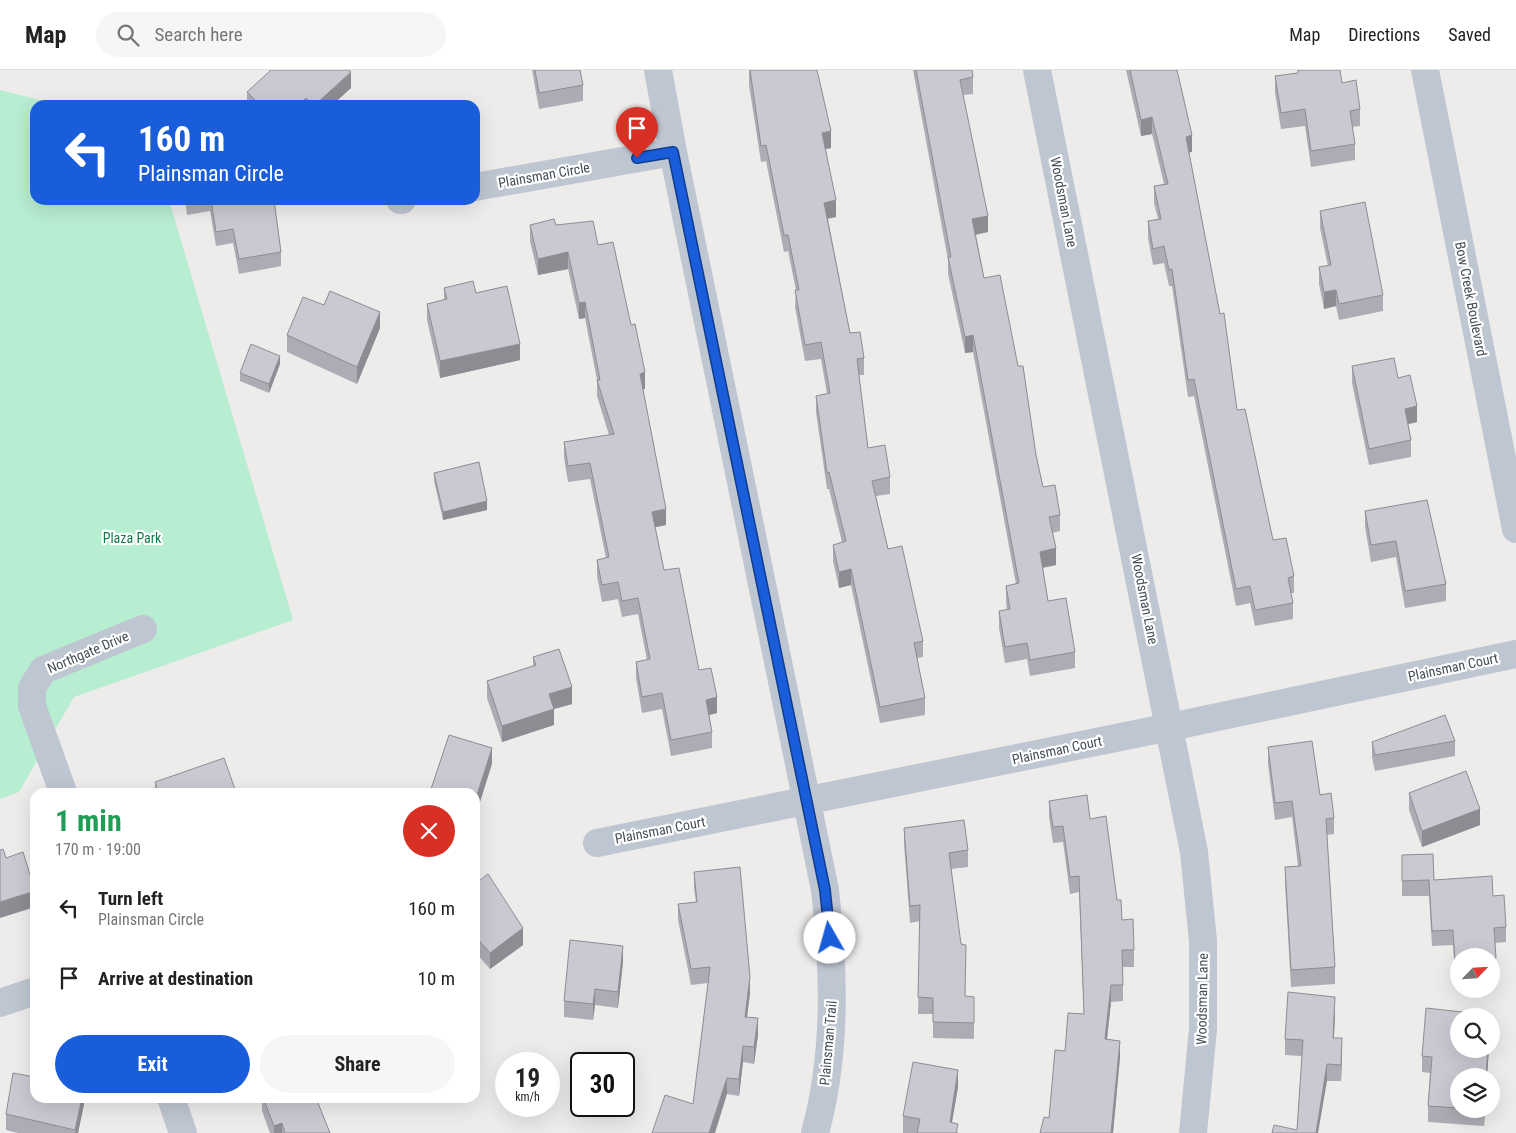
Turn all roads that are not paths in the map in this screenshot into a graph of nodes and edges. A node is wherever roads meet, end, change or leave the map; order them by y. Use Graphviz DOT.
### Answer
graph roads {
  1 [pos="658,70"];
  2 [pos="1037,70"];
  3 [pos="1425,70"];
  4 [pos="673,152"];
  5 [pos="480,186"];
  6 [pos="1516,529"];
  7 [pos="143,629"];
  8 [pos="1516,654"];
  9 [pos="1170,727"];
  10 [pos="62,788"];
  11 [pos="806,801"];
  12 [pos="597,842"];
  13 [pos="30,993"];
  14 [pos="0,1003"];
  15 [pos="173,1103"];
  16 [pos="183,1133"];
  17 [pos="815,1133"];
  18 [pos="1193,1133"];
  1 -- 4 [label="street, Plainsman Trail"];
  2 -- 9 [label="street, Woodsman Lane"];
  3 -- 6 [label="street, Bow Creek Boulevard"];
  4 -- 5 [label="street, Plainsman Circle"];
  4 -- 11 [label="street, Plainsman Trail"];
  7 -- 10 [label="street, Northgate Drive"];
  8 -- 9 [label="street, Plainsman Court"];
  9 -- 11 [label="street, Plainsman Court"];
  9 -- 18 [label="street, Woodsman Lane"];
  11 -- 12 [label="street, Plainsman Court"];
  11 -- 17 [label="street, Plainsman Trail"];
  13 -- 14 [label="street"];
  15 -- 16 [label="street"];
}
